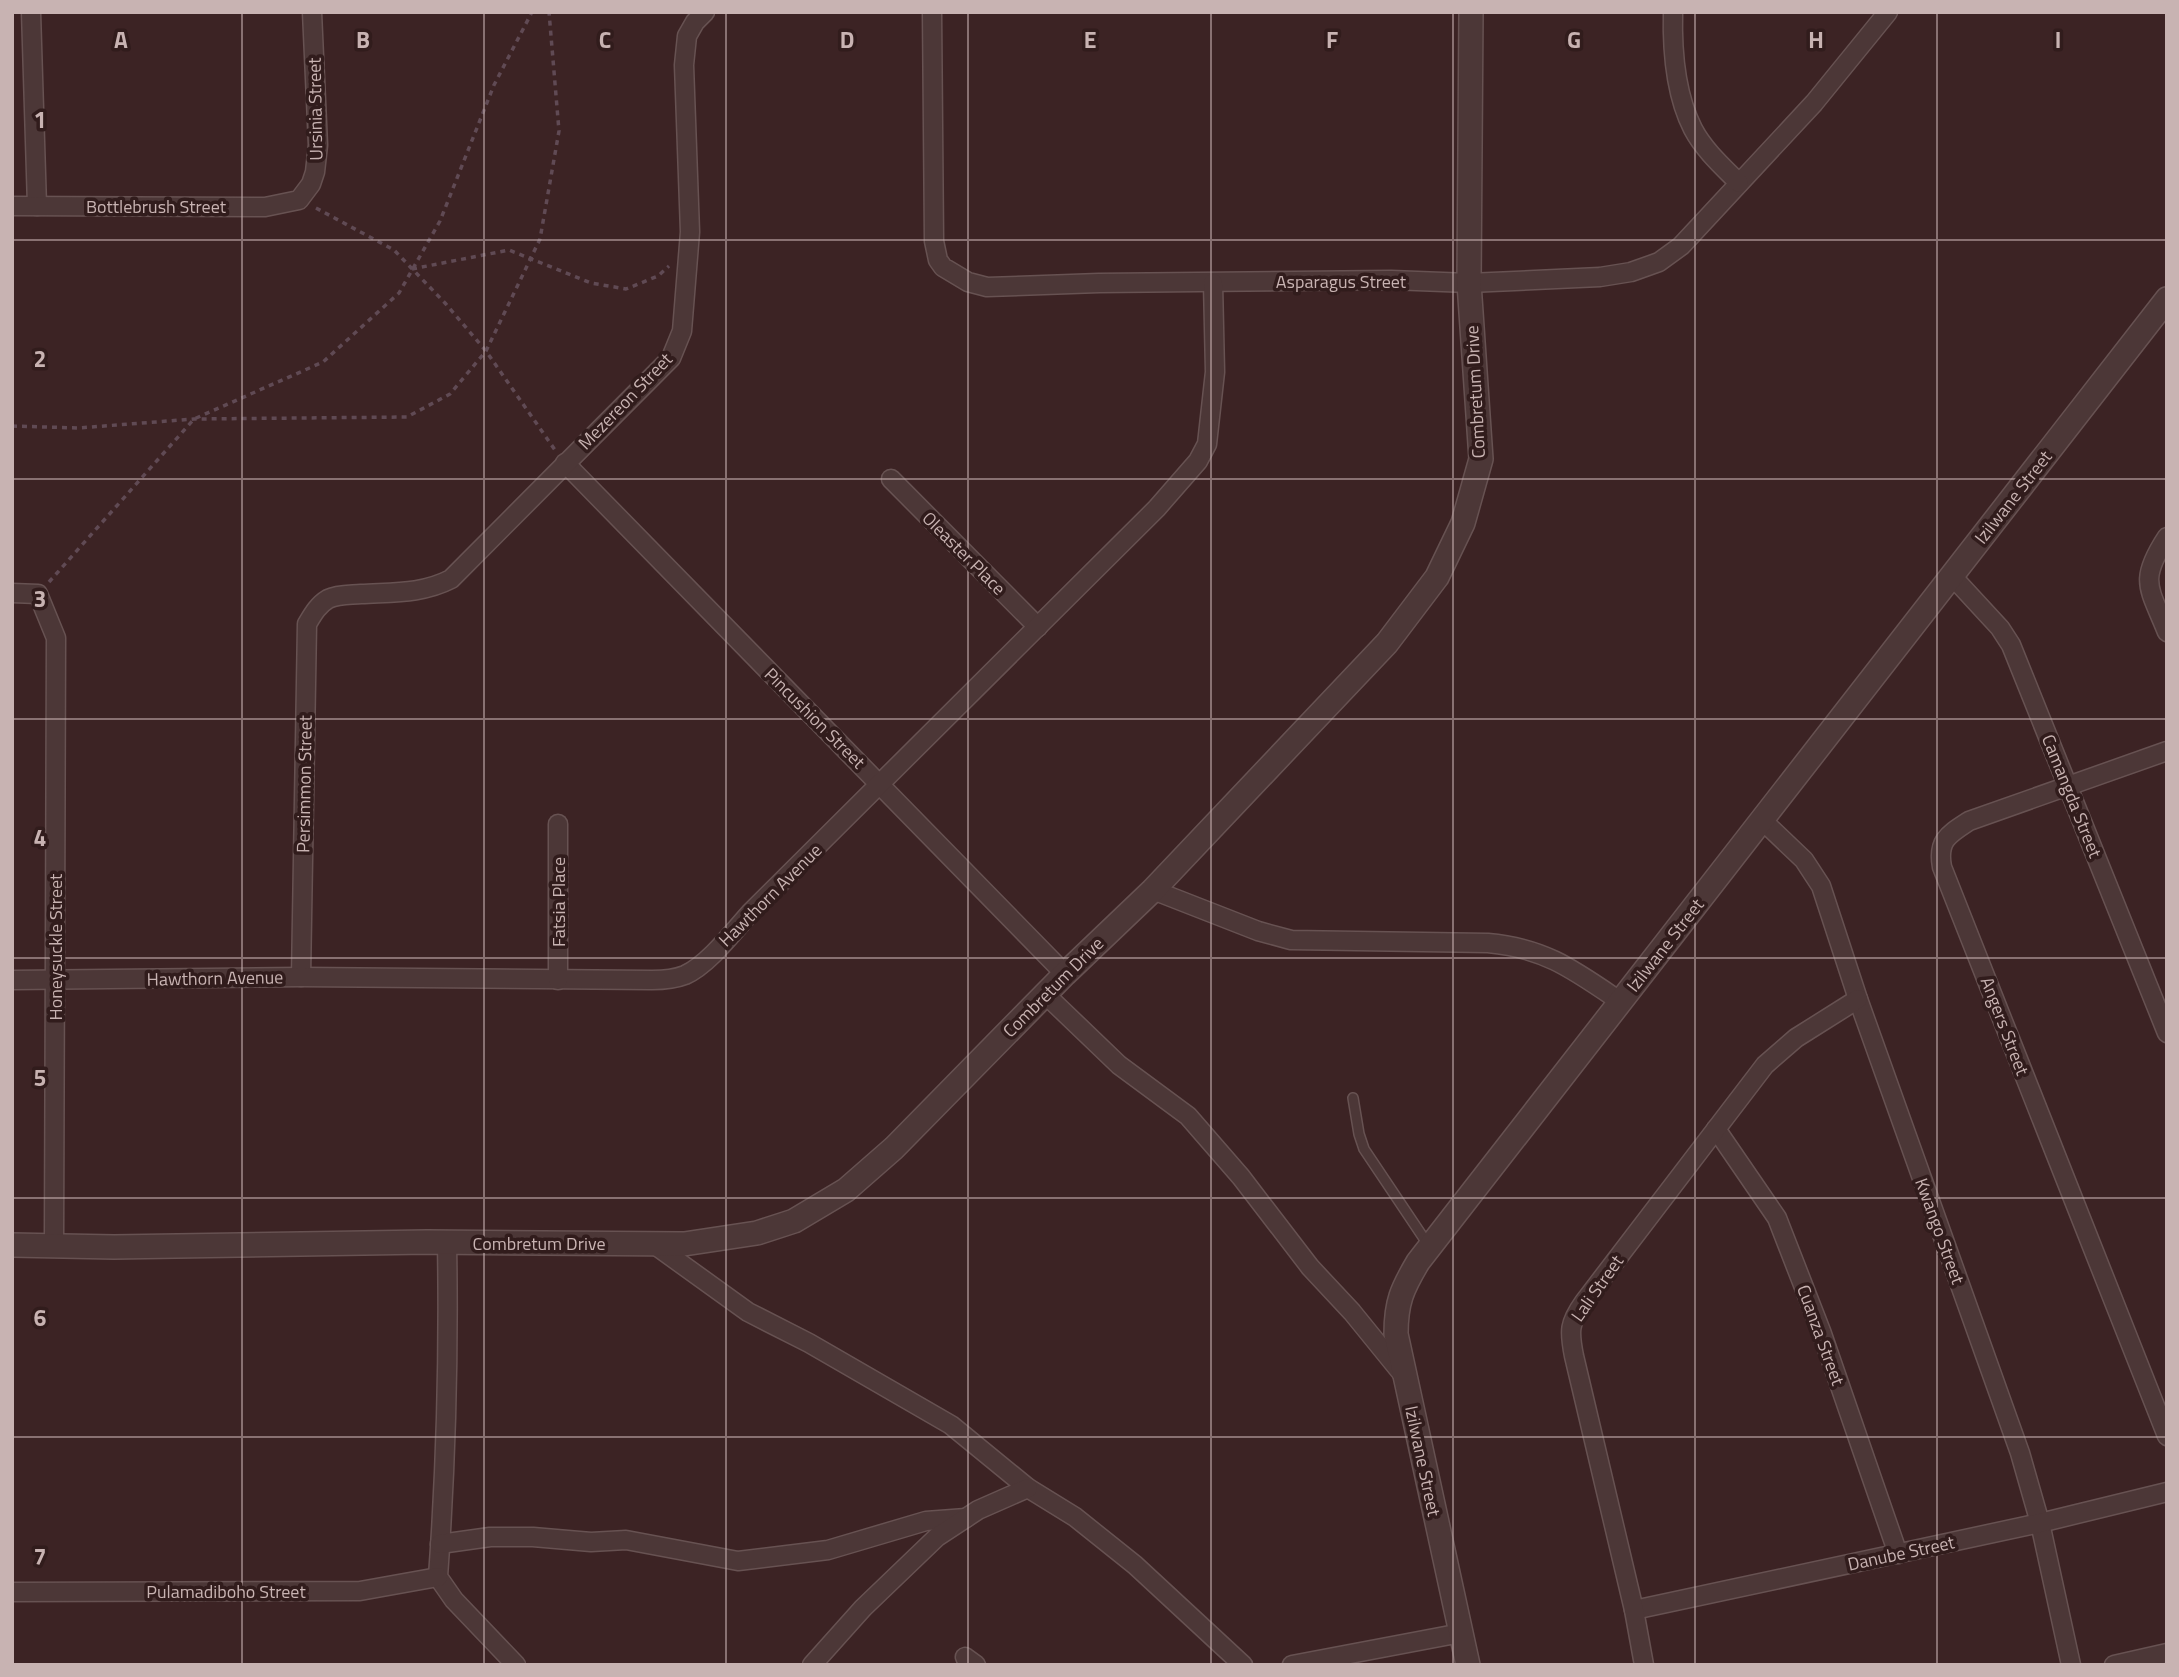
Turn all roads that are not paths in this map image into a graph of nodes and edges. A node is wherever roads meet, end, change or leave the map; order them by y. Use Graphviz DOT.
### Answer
graph roads {
  1 [pos="31,12"];
  2 [pos="312,12"];
  3 [pos="705,12"];
  4 [pos="932,12"];
  5 [pos="1471,12"];
  6 [pos="1673,12"];
  7 [pos="1888,12"];
  8 [pos="1738,183"];
  9 [pos="299,200"];
  10 [pos="12,206"];
  11 [pos="37,206"];
  12 [pos="1213,283"];
  13 [pos="1469,284"];
  14 [pos="2167,299"];
  15 [pos="565,463"];
  16 [pos="891,479"];
  17 [pos="2167,537"];
  18 [pos="1952,576"];
  19 [pos="12,593"];
  20 [pos="328,600"];
  21 [pos="1038,627"];
  22 [pos="2167,632"];
  23 [pos="2167,751"];
  24 [pos="881,784"];
  25 [pos="2068,786"];
  26 [pos="1762,820"];
  27 [pos="558,824"];
  28 [pos="1153,890"];
  29 [pos="1065,974"];
  30 [pos="301,977"];
  31 [pos="558,979"];
  32 [pos="12,980"];
  33 [pos="55,980"];
  34 [pos="1045,993"];
  35 [pos="1858,999"];
  36 [pos="1620,1002"];
  37 [pos="2167,1033"];
  38 [pos="1353,1098"];
  39 [pos="1716,1129"];
  40 [pos="447,1242"];
  41 [pos="12,1245"];
  42 [pos="54,1245"];
  43 [pos="655,1245"];
  44 [pos="1430,1248"];
  45 [pos="1404,1376"];
  46 [pos="2167,1436"];
  47 [pos="1028,1488"];
  48 [pos="2167,1492"];
  49 [pos="966,1518"];
  50 [pos="2040,1523"];
  51 [pos="440,1544"];
  52 [pos="1898,1555"];
  53 [pos="438,1577"];
  54 [pos="12,1592"];
  55 [pos="1634,1610"];
  56 [pos="1461,1633"];
  57 [pos="2167,1653"];
  58 [pos="516,1665"];
  59 [pos="812,1665"];
  60 [pos="1243,1665"];
  61 [pos="1292,1665"];
  62 [pos="1468,1665"];
  63 [pos="1644,1665"];
  64 [pos="2071,1665"];
  65 [pos="2114,1665"];
  1 -- 11 [label="street"];
  2 -- 9 [label="street, Ursinia Street"];
  3 -- 15 [label="street, Mezereon Street"];
  4 -- 12 [label="street, Asparagus Street"];
  5 -- 13 [label="street, Combretum Drive"];
  6 -- 8 [label="street"];
  7 -- 8 [label="street, Asparagus Street"];
  8 -- 13 [label="street, Asparagus Street"];
  9 -- 11 [label="street, Bottlebrush Street"];
  10 -- 11 [label="street, Bottlebrush Street"];
  12 -- 13 [label="street, Asparagus Street"];
  12 -- 21 [label="street, Hawthorn Avenue"];
  13 -- 28 [label="street, Combretum Drive"];
  14 -- 18 [label="street, Izilwane Street"];
  15 -- 20 [label="street, Mezereon Street"];
  15 -- 24 [label="street, Pincushion Street"];
  16 -- 21 [label="street, Oleaster Place"];
  17 -- 22 [label="street"];
  18 -- 25 [label="street, Camangda Street"];
  18 -- 26 [label="street, Izilwane Street"];
  19 -- 33 [label="street, Honeysuckle Street"];
  20 -- 30 [label="street, Persimmon Street"];
  21 -- 24 [label="street, Hawthorn Avenue"];
  23 -- 25 [label="street, Angers Street"];
  24 -- 29 [label="street, Pincushion Street"];
  24 -- 31 [label="street, Hawthorn Avenue"];
  25 -- 37 [label="street, Camangda Street"];
  25 -- 46 [label="street, Angers Street"];
  26 -- 35 [label="street, Kwango Street"];
  26 -- 36 [label="street, Izilwane Street"];
  27 -- 31 [label="street, Fatsia Place"];
  28 -- 29 [label="street, Combretum Drive"];
  28 -- 36 [label="street"];
  29 -- 34 [label="street, Combretum Drive"];
  30 -- 31 [label="street, Hawthorn Avenue"];
  30 -- 33 [label="street, Hawthorn Avenue"];
  32 -- 33 [label="street, Hawthorn Avenue"];
  33 -- 42 [label="street, Honeysuckle Street"];
  34 -- 43 [label="street, Combretum Drive"];
  34 -- 45 [label="street"];
  35 -- 39 [label="street, Lali Street"];
  35 -- 50 [label="street, Kwango Street"];
  36 -- 44 [label="street, Izilwane Street"];
  38 -- 44 [label="lane"];
  39 -- 52 [label="street, Cuanza Street"];
  39 -- 55 [label="street, Lali Street"];
  40 -- 42 [label="street, Combretum Drive"];
  40 -- 43 [label="street, Combretum Drive"];
  40 -- 51 [label="street"];
  41 -- 42 [label="street, Combretum Drive"];
  43 -- 47 [label="street"];
  44 -- 45 [label="street, Izilwane Street"];
  45 -- 56 [label="street, Izilwane Street"];
  47 -- 49 [label="street"];
  47 -- 60 [label="street"];
  48 -- 50 [label="street, Danube Street"];
  49 -- 51 [label="street"];
  49 -- 59 [label="street"];
  50 -- 52 [label="street, Danube Street"];
  50 -- 64 [label="street, Kwango Street"];
  51 -- 53 [label="street"];
  52 -- 55 [label="street, Danube Street"];
  53 -- 54 [label="street, Pulamadiboho Street"];
  53 -- 58 [label="street"];
  55 -- 63 [label="street, Lali Street"];
  56 -- 61 [label="street"];
  56 -- 62 [label="street, Izilwane Street"];
  57 -- 65 [label="street"];
}
